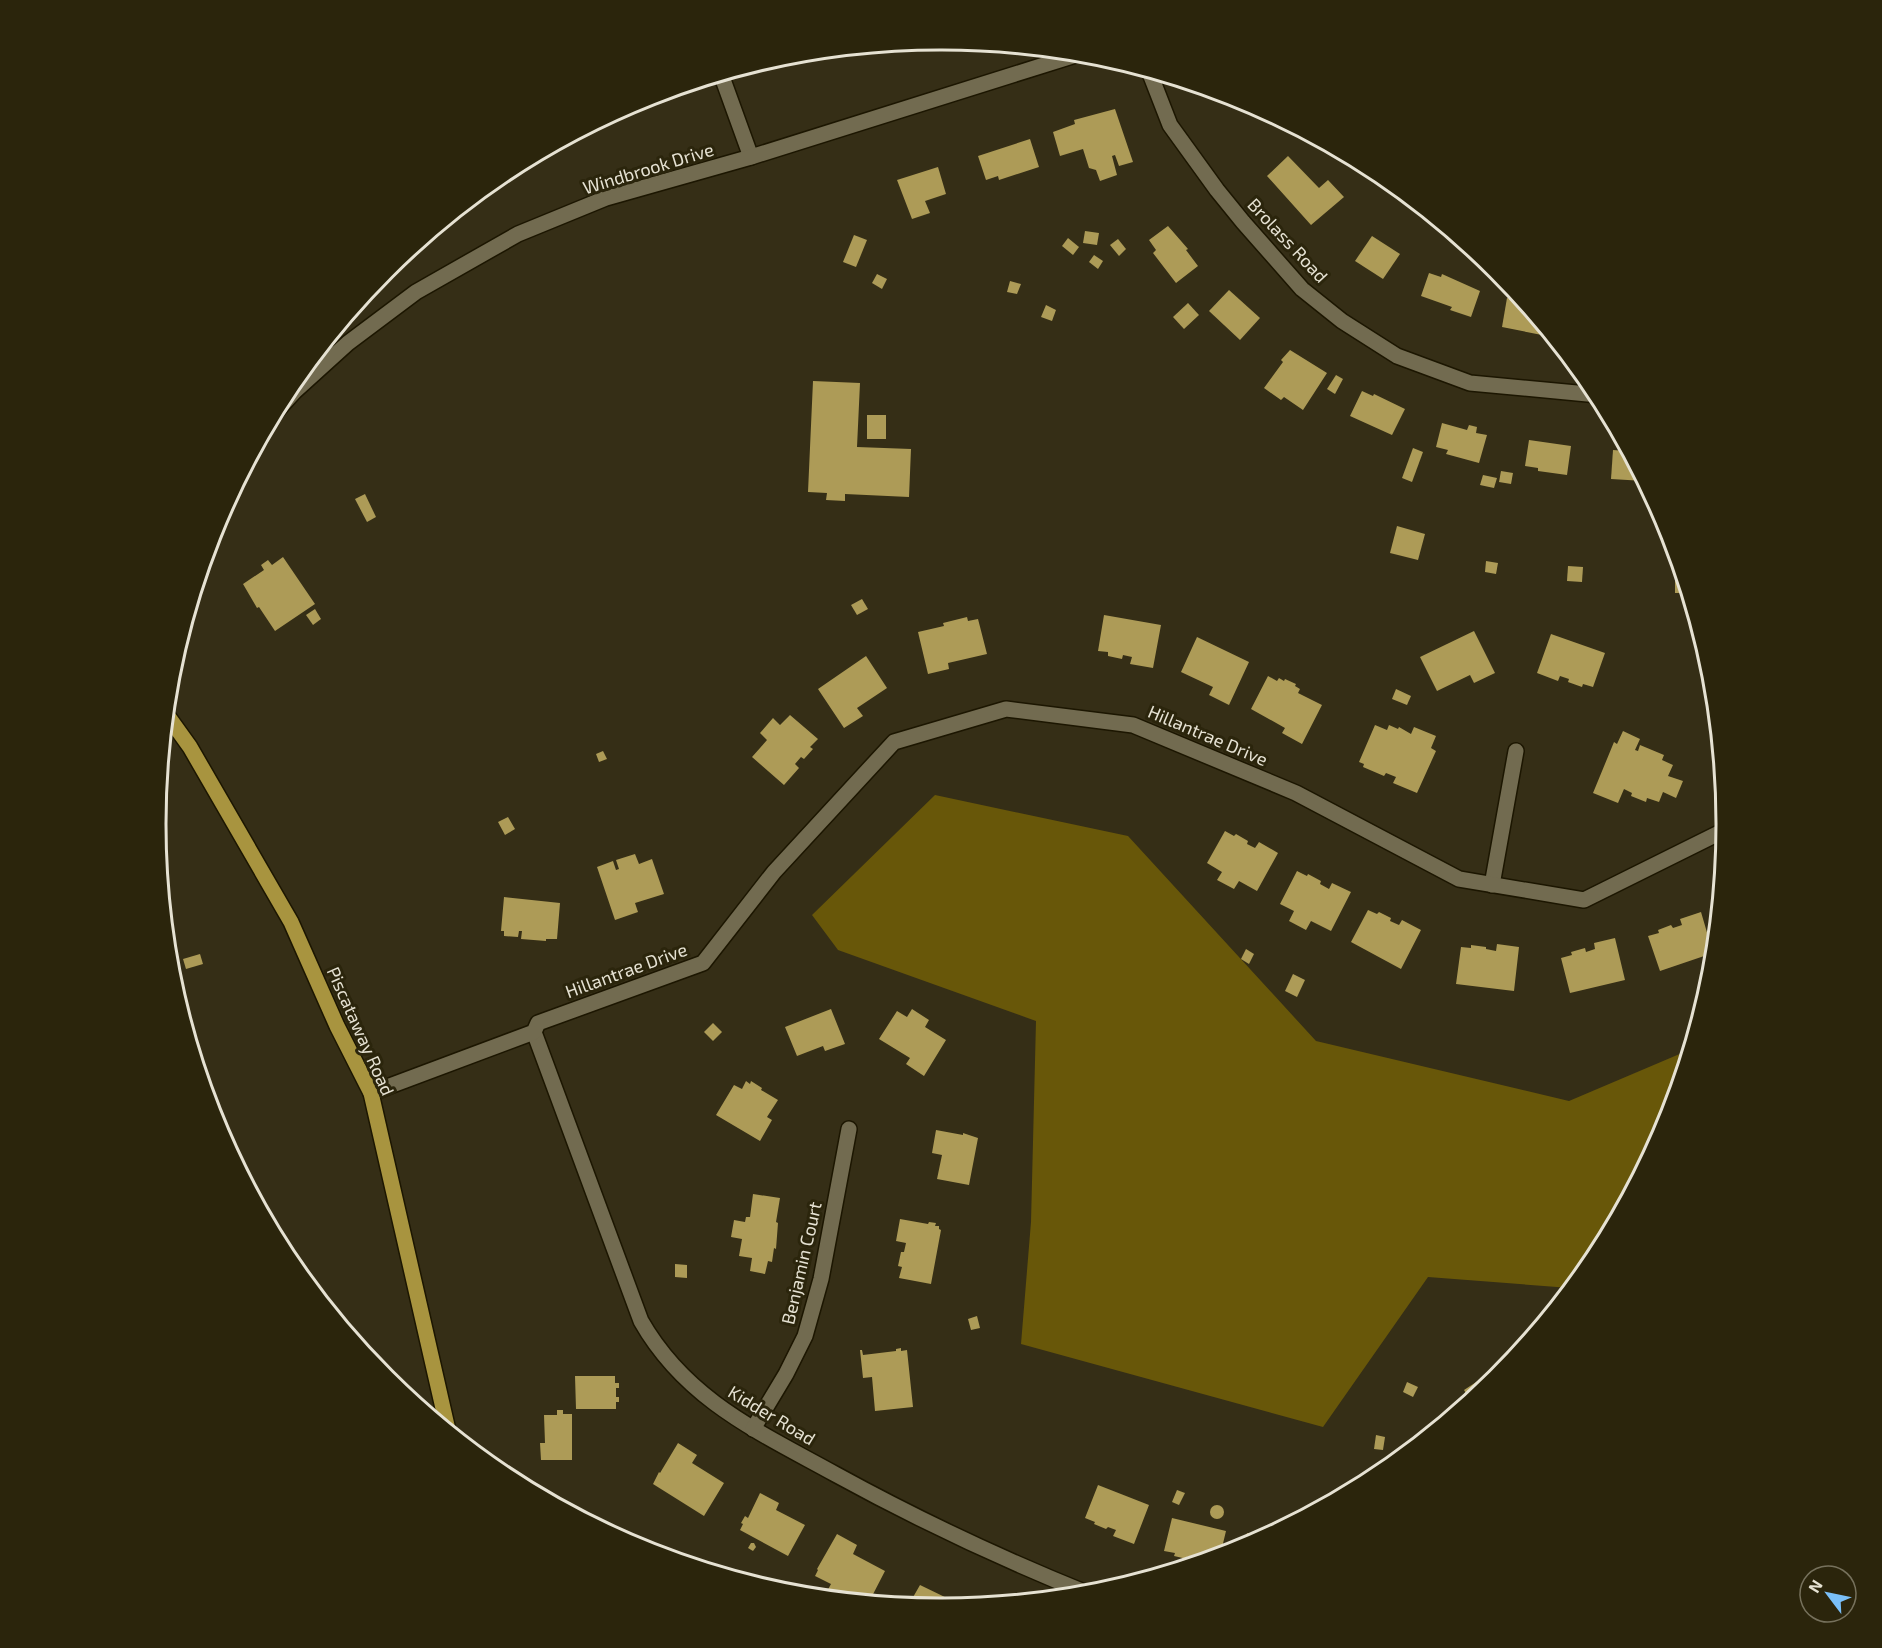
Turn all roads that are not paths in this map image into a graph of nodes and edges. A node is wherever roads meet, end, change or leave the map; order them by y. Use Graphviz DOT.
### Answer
graph roads {
  1 [pos="1062,59"];
  2 [pos="1152,79"];
  3 [pos="724,81"];
  4 [pos="751,157"];
  5 [pos="315,370"];
  6 [pos="1585,394"];
  7 [pos="173,723"];
  8 [pos="1516,751"];
  9 [pos="1716,835"];
  10 [pos="1492,885"];
  11 [pos="534,1032"];
  12 [pos="371,1093"];
  13 [pos="849,1129"];
  14 [pos="445,1418"];
  15 [pos="753,1429"];
  16 [pos="1072,1587"];
  1 -- 4 [label="street, Windbrook Drive"];
  2 -- 6 [label="street, Brolass Road"];
  3 -- 4 [label="street"];
  4 -- 5 [label="street, Windbrook Drive"];
  7 -- 12 [label="main road, Piscataway Road"];
  8 -- 10 [label="street"];
  9 -- 10 [label="street, Hillantrae Drive"];
  10 -- 11 [label="street, Hillantrae Drive"];
  11 -- 12 [label="street, Hillantrae Drive"];
  11 -- 15 [label="street, Kidder Road"];
  12 -- 14 [label="main road, Piscataway Road"];
  13 -- 15 [label="street, Benjamin Court"];
  15 -- 16 [label="street, Kidder Road"];
}
